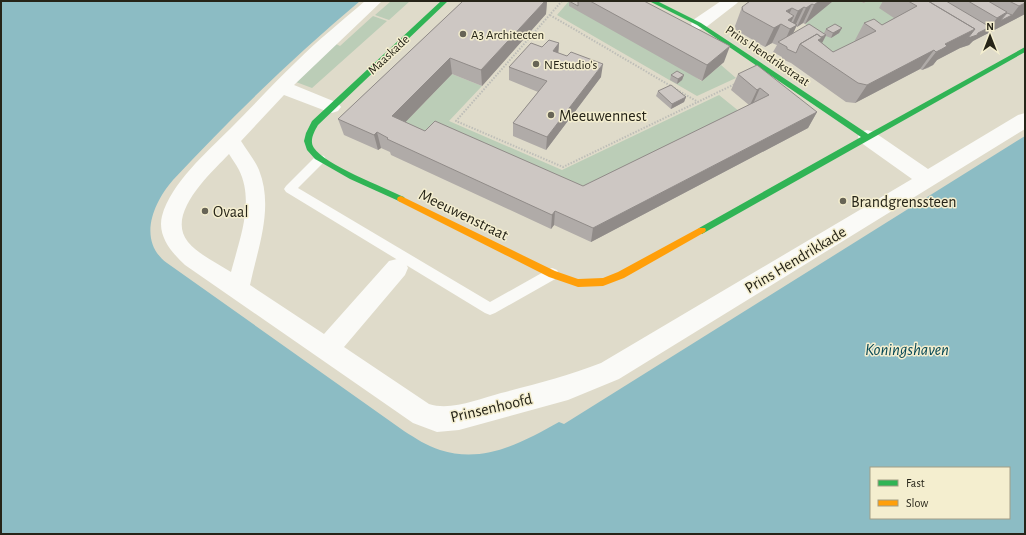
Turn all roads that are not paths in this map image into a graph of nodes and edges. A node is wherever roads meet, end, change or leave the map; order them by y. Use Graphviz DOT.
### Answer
graph roads {
  1 [pos="374,1"];
  2 [pos="445,1"];
  3 [pos="732,1"];
  4 [pos="656,2"];
  5 [pos="699,24"];
  6 [pos="1025,49"];
  7 [pos="274,95"];
  8 [pos="332,107"];
  9 [pos="1025,120"];
  10 [pos="867,138"];
  11 [pos="230,140"];
  12 [pos="320,159"];
  13 [pos="927,179"];
  14 [pos="397,268"];
  15 [pos="552,274"];
  16 [pos="238,289"];
  17 [pos="663,340"];
  18 [pos="326,350"];
  1 -- 7 [label="street"];
  2 -- 8 [label="street, Maaskade"];
  3 -- 5 [label="street"];
  4 -- 5 [label="street, Prins Hendrikstraat"];
  5 -- 10 [label="street, Prins Hendrikstraat"];
  6 -- 10 [label="street"];
  7 -- 8 [label="street"];
  7 -- 11 [label="street, Prinsenhoofd"];
  8 -- 12 [label="street, Maaskade"];
  9 -- 13 [label="street, Prins Hendrikkade"];
  10 -- 13 [label="street"];
  10 -- 15 [label="street, Meeuwenstraat"];
  11 -- 16 [label="street"];
  11 -- 16 [label="street, Prinsenhoofd"];
  12 -- 15 [label="street, Meeuwenstraat"];
  12 -- 15 [label="lane"];
  13 -- 17 [label="street, Prins Hendrikkade"];
  14 -- 18 [label="street"];
  16 -- 18 [label="street, Prinsenhoofd"];
  17 -- 18 [label="street, Prinsenhoofd"];
}
